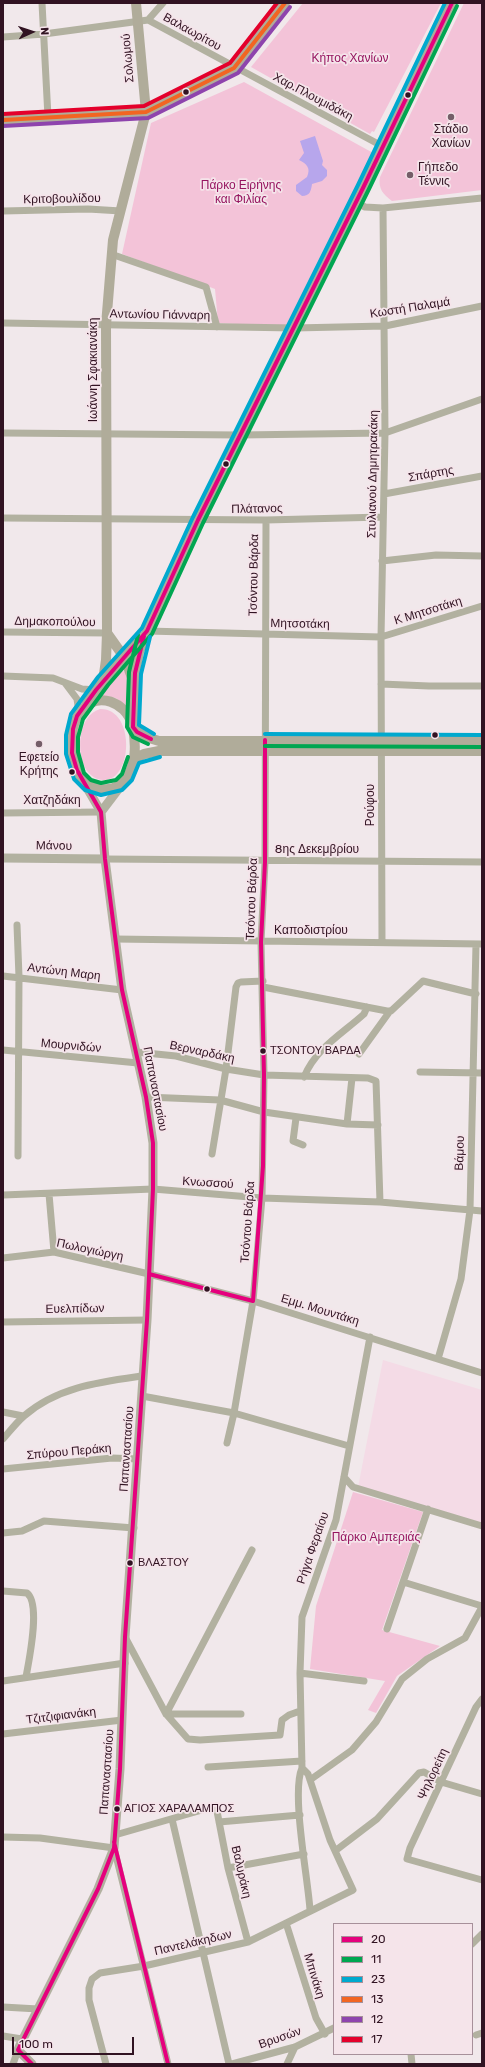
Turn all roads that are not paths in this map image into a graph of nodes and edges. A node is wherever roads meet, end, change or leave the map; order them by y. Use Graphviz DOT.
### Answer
graph roads {
  1 [pos="42,3"];
  2 [pos="136,3"];
  3 [pos="162,3"];
  4 [pos="285,3"];
  5 [pos="452,3"];
  6 [pos="143,21"];
  7 [pos="44,34"];
  8 [pos="3,37"];
  9 [pos="234,68"];
  10 [pos="146,112"];
  11 [pos="48,117"];
  12 [pos="3,120"];
  13 [pos="382,146"];
  14 [pos="482,198"];
  15 [pos="355,202"];
  16 [pos="383,208"];
  17 [pos="3,211"];
  18 [pos="121,211"];
  19 [pos="112,254"];
  20 [pos="482,306"];
  21 [pos="3,323"];
  22 [pos="106,325"];
  23 [pos="385,326"];
  24 [pos="217,327"];
  25 [pos="294,328"];
  26 [pos="482,399"];
  27 [pos="3,433"];
  28 [pos="107,433"];
  29 [pos="384,433"];
  30 [pos="240,435"];
  31 [pos="482,476"];
  32 [pos="384,494"];
  33 [pos="383,517"];
  34 [pos="3,518"];
  35 [pos="106,518"];
  36 [pos="198,520"];
  37 [pos="266,520"];
  38 [pos="482,556"];
  39 [pos="382,561"];
  40 [pos="482,606"];
  41 [pos="146,631"];
  42 [pos="3,632"];
  43 [pos="107,633"];
  44 [pos="264,634"];
  45 [pos="381,636"];
  46 [pos="124,657"];
  47 [pos="3,676"];
  48 [pos="64,681"];
  49 [pos="103,681"];
  50 [pos="134,682"];
  51 [pos="381,684"];
  52 [pos="482,686"];
  53 [pos="96,690"];
  54 [pos="83,709"];
  55 [pos="133,728"];
  56 [pos="482,741"];
  57 [pos="265,745"];
  58 [pos="382,745"];
  59 [pos="482,751"];
  60 [pos="134,759"];
  61 [pos="83,781"];
  62 [pos="123,782"];
  63 [pos="3,812"];
  64 [pos="102,812"];
  65 [pos="3,858"];
  66 [pos="105,859"];
  67 [pos="382,861"];
  68 [pos="265,862"];
  69 [pos="482,862"];
  70 [pos="17,926"];
  71 [pos="115,939"];
  72 [pos="261,942"];
  73 [pos="382,942"];
  74 [pos="479,944"];
  75 [pos="3,976"];
  76 [pos="19,977"];
  77 [pos="263,984"];
  78 [pos="122,990"];
  79 [pos="476,994"];
  80 [pos="367,1007"];
  81 [pos="390,1011"];
  82 [pos="3,1050"];
  83 [pos="18,1052"];
  84 [pos="136,1052"];
  85 [pos="360,1054"];
  86 [pos="138,1063"];
  87 [pos="226,1069"];
  88 [pos="420,1072"];
  89 [pos="482,1073"];
  90 [pos="473,1074"];
  91 [pos="264,1075"];
  92 [pos="304,1077"];
  93 [pos="352,1078"];
  94 [pos="146,1097"];
  95 [pos="220,1100"];
  96 [pos="264,1112"];
  97 [pos="296,1118"];
  98 [pos="347,1124"];
  99 [pos="378,1125"];
  100 [pos="303,1145"];
  101 [pos="212,1154"];
  102 [pos="18,1156"];
  103 [pos="153,1190"];
  104 [pos="3,1194"];
  105 [pos="49,1194"];
  106 [pos="262,1198"];
  107 [pos="380,1202"];
  108 [pos="470,1210"];
  109 [pos="482,1211"];
  110 [pos="54,1252"];
  111 [pos="3,1258"];
  112 [pos="149,1274"];
  113 [pos="253,1301"];
  114 [pos="147,1320"];
  115 [pos="3,1322"];
  116 [pos="370,1337"];
  117 [pos="438,1359"];
  118 [pos="482,1373"];
  119 [pos="142,1376"];
  120 [pos="142,1396"];
  121 [pos="3,1412"];
  122 [pos="234,1412"];
  123 [pos="23,1416"];
  124 [pos="3,1439"];
  125 [pos="227,1443"];
  126 [pos="349,1446"];
  127 [pos="138,1459"];
  128 [pos="3,1469"];
  129 [pos="344,1477"];
  130 [pos="428,1510"];
  131 [pos="482,1526"];
  132 [pos="134,1528"];
  133 [pos="3,1533"];
  134 [pos="252,1550"];
  135 [pos="403,1582"];
  136 [pos="3,1590"];
  137 [pos="482,1607"];
  138 [pos="387,1629"];
  139 [pos="125,1637"];
  140 [pos="125,1663"];
  141 [pos="300,1673"];
  142 [pos="26,1677"];
  143 [pos="3,1681"];
  144 [pos="364,1682"];
  145 [pos="482,1699"];
  146 [pos="300,1711"];
  147 [pos="166,1714"];
  148 [pos="241,1714"];
  149 [pos="122,1720"];
  150 [pos="3,1734"];
  151 [pos="302,1764"];
  152 [pos="208,1767"];
  153 [pos="310,1780"];
  154 [pos="441,1782"];
  155 [pos="482,1794"];
  156 [pos="300,1815"];
  157 [pos="172,1820"];
  158 [pos="219,1822"];
  159 [pos="115,1835"];
  160 [pos="3,1837"];
  161 [pos="114,1848"];
  162 [pos="335,1851"];
  163 [pos="304,1854"];
  164 [pos="228,1868"];
  165 [pos="482,1880"];
  166 [pos="310,1910"];
  167 [pos="286,1923"];
  168 [pos="482,1934"];
  169 [pos="248,1942"];
  170 [pos="473,1943"];
  171 [pos="203,1952"];
  172 [pos="144,1966"];
  173 [pos="3,2007"];
  174 [pos="38,2009"];
  175 [pos="333,2029"];
  176 [pos="324,2034"];
  177 [pos="3,2036"];
  178 [pos="22,2039"];
  179 [pos="295,2047"];
  180 [pos="18,2050"];
  181 [pos="13,2064"];
  182 [pos="32,2064"];
  183 [pos="106,2064"];
  184 [pos="168,2064"];
  185 [pos="230,2064"];
  186 [pos="287,2064"];
  1 -- 7 [label="street"];
  2 -- 6 [label="main road, Σολωμού"];
  3 -- 6 [label="street"];
  4 -- 9 [label="main road"];
  5 -- 13 [label="main road"];
  6 -- 7 [label="street"];
  6 -- 9 [label="street, Βαλαωρίτου"];
  6 -- 10 [label="main road, Σολωμού"];
  7 -- 8 [label="street"];
  7 -- 11 [label="street"];
  9 -- 10 [label="main road"];
  9 -- 13 [label="street, Χαρ.Πλουμιδάκη"];
  10 -- 11 [label="main road"];
  10 -- 18 [label="main road, Ιωάννη Σφακιανάκη"];
  11 -- 12 [label="main road"];
  13 -- 15 [label="main road"];
  14 -- 16 [label="street"];
  15 -- 16 [label="street"];
  15 -- 25 [label="main road"];
  16 -- 23 [label="street, Στυλιανού Δημητρακάκη"];
  17 -- 18 [label="street, Κριτοβουλίδου"];
  18 -- 19 [label="main road, Ιωάννη Σφακιανάκη"];
  19 -- 22 [label="main road, Ιωάννη Σφακιανάκη"];
  19 -- 24 [label="street"];
  20 -- 23 [label="street, Κωστή Παλαμά"];
  21 -- 22 [label="street, Αντωνίου Γιάνναρη"];
  22 -- 24 [label="street, Αντωνίου Γιάνναρη"];
  22 -- 28 [label="main road, Ιωάννη Σφακιανάκη"];
  23 -- 25 [label="street, Κωστή Παλαμά"];
  23 -- 29 [label="street, Στυλιανού Δημητρακάκη"];
  24 -- 25 [label="street, Αντωνίου Γιάνναρη"];
  25 -- 30 [label="main road"];
  26 -- 29 [label="street"];
  27 -- 28 [label="street"];
  28 -- 30 [label="street"];
  28 -- 35 [label="main road, Ιωάννη Σφακιανάκη"];
  29 -- 30 [label="street"];
  29 -- 32 [label="street, Στυλιανού Δημητρακάκη"];
  30 -- 36 [label="main road"];
  31 -- 32 [label="street, Σπάρτης"];
  32 -- 33 [label="street, Στυλιανού Δημητρακάκη"];
  33 -- 37 [label="street, Πλάτανος"];
  33 -- 39 [label="street, Στυλιανού Δημητρακάκη"];
  34 -- 35 [label="street, Πλάτανος"];
  35 -- 36 [label="street, Πλάτανος"];
  35 -- 43 [label="main road, Ιωάννη Σφακιανάκη"];
  36 -- 37 [label="street, Πλάτανος"];
  36 -- 41 [label="main road"];
  37 -- 44 [label="street, Τσόντου Βάρδα"];
  38 -- 39 [label="street"];
  39 -- 45 [label="street, Στυλιανού Δημητρακάκη"];
  40 -- 45 [label="street, Κ Μητσοτάκη"];
  41 -- 44 [label="street, Μητσοτάκη"];
  41 -- 46 [label="main road"];
  41 -- 50 [label="main road"];
  42 -- 43 [label="street, Δημακοπούλου"];
  43 -- 46 [label="main road"];
  43 -- 49 [label="main road, Ιωάννη Σφακιανάκη"];
  44 -- 45 [label="street, Μητσοτάκη"];
  44 -- 57 [label="street, Τσόντου Βάρδα"];
  45 -- 51 [label="street, Στυλιανού Δημητρακάκη"];
  46 -- 49 [label="main road"];
  46 -- 50 [label="main road"];
  47 -- 48 [label="street"];
  48 -- 53 [label="street"];
  48 -- 54 [label="street"];
  49 -- 53 [label="main road"];
  50 -- 55 [label="main road"];
  51 -- 52 [label="street"];
  51 -- 58 [label="street, Στυλιανού Δημητρακάκη"];
  53 -- 54 [label="main road"];
  54 -- 55 [label="main road"];
  54 -- 61 [label="main road"];
  55 -- 57 [label="main road"];
  55 -- 60 [label="main road"];
  56 -- 58 [label="main road"];
  57 -- 58 [label="main road"];
  57 -- 60 [label="main road"];
  57 -- 68 [label="street, Τσόντου Βάρδα"];
  58 -- 59 [label="main road"];
  58 -- 67 [label="street, Ρούφου"];
  60 -- 62 [label="main road"];
  61 -- 62 [label="main road"];
  61 -- 64 [label="street, Παπαναστασίου"];
  62 -- 64 [label="street"];
  63 -- 64 [label="street, Χατζηδάκη"];
  64 -- 66 [label="street, Παπαναστασίου"];
  65 -- 66 [label="street, Μάνου"];
  66 -- 68 [label="street, 8ης Δεκεμβρίου"];
  66 -- 71 [label="street, Παπαναστασίου"];
  67 -- 68 [label="street, 8ης Δεκεμβρίου"];
  67 -- 69 [label="street, 8ης Δεκεμβρίου"];
  67 -- 73 [label="street, Ρούφου"];
  68 -- 72 [label="street, Τσόντου Βάρδα"];
  70 -- 76 [label="street"];
  71 -- 72 [label="street, Καποδιστρίου"];
  71 -- 78 [label="street, Παπαναστασίου"];
  72 -- 73 [label="street, Καποδιστρίου"];
  72 -- 77 [label="street, Τσόντου Βάρδα"];
  73 -- 74 [label="street, Καποδιστρίου"];
  74 -- 79 [label="street, Βάμου"];
  75 -- 76 [label="street, Αντώνη Μαρη"];
  76 -- 78 [label="street, Αντώνη Μαρη"];
  76 -- 83 [label="street"];
  77 -- 80 [label="street"];
  77 -- 87 [label="street"];
  77 -- 91 [label="street, Τσόντου Βάρδα"];
  78 -- 84 [label="street, Παπαναστασίου"];
  79 -- 81 [label="street"];
  79 -- 90 [label="street, Βάμου"];
  80 -- 81 [label="street"];
  80 -- 92 [label="street"];
  81 -- 85 [label="street"];
  82 -- 83 [label="street, Μουρνιδών"];
  83 -- 86 [label="street, Μουρνιδών"];
  83 -- 102 [label="street"];
  84 -- 86 [label="street, Παπαναστασίου"];
  84 -- 87 [label="street, Βερναρδάκη"];
  86 -- 94 [label="street, Παπαναστασίου"];
  87 -- 91 [label="street, Βερναρδάκη"];
  87 -- 95 [label="street"];
  88 -- 90 [label="street"];
  89 -- 90 [label="street"];
  90 -- 108 [label="street, Βάμου"];
  91 -- 92 [label="street, Βερναρδάκη"];
  91 -- 96 [label="street, Τσόντου Βάρδα"];
  92 -- 93 [label="street, Βερναρδάκη"];
  93 -- 98 [label="street"];
  93 -- 99 [label="street, Βερναρδάκη"];
  94 -- 95 [label="street"];
  94 -- 103 [label="street, Παπαναστασίου"];
  95 -- 96 [label="street"];
  95 -- 101 [label="street"];
  96 -- 97 [label="street"];
  96 -- 106 [label="street, Τσόντου Βάρδα"];
  97 -- 98 [label="street"];
  97 -- 100 [label="street"];
  98 -- 99 [label="street"];
  99 -- 107 [label="street"];
  103 -- 105 [label="street, Κνωσσού"];
  103 -- 106 [label="street, Κνωσσού"];
  103 -- 112 [label="street, Παπαναστασίου"];
  104 -- 105 [label="street, Κνωσσού"];
  105 -- 110 [label="street"];
  106 -- 107 [label="street, Κνωσσού"];
  106 -- 113 [label="street, Τσόντου Βάρδα"];
  107 -- 108 [label="street, Κνωσσού"];
  108 -- 109 [label="street, Κνωσσού"];
  108 -- 117 [label="street, Βάμου"];
  110 -- 111 [label="street, Πωλογιώργη"];
  110 -- 112 [label="street, Πωλογιώργη"];
  112 -- 113 [label="street, Εμμ. Μουντάκη"];
  112 -- 114 [label="street, Παπαναστασίου"];
  113 -- 116 [label="street, Εμμ. Μουντάκη"];
  113 -- 122 [label="street, Τσόντου Βάρδα"];
  114 -- 115 [label="street, Ευελπίδων"];
  114 -- 119 [label="street, Παπαναστασίου"];
  116 -- 117 [label="street, Εμμ. Μουντάκη"];
  116 -- 126 [label="street, Ρήγα Φεραίου"];
  117 -- 118 [label="street, Εμμ. Μουντάκη"];
  119 -- 120 [label="street, Παπαναστασίου"];
  119 -- 123 [label="street"];
  120 -- 122 [label="street"];
  120 -- 127 [label="street, Παπαναστασίου"];
  121 -- 123 [label="street"];
  122 -- 125 [label="street, Τσόντου Βάρδα"];
  122 -- 126 [label="street"];
  123 -- 124 [label="street"];
  126 -- 129 [label="street, Ρήγα Φεραίου"];
  127 -- 128 [label="street, Σπύρου Περάκη"];
  127 -- 132 [label="street, Παπαναστασίου"];
  129 -- 130 [label="street"];
  129 -- 141 [label="street, Ρήγα Φεραίου"];
  130 -- 131 [label="street"];
  130 -- 135 [label="street"];
  132 -- 133 [label="street"];
  132 -- 139 [label="street, Παπαναστασίου"];
  134 -- 147 [label="street"];
  135 -- 137 [label="street"];
  135 -- 138 [label="street"];
  136 -- 142 [label="street"];
  137 -- 153 [label="street"];
  139 -- 140 [label="street, Παπαναστασίου"];
  139 -- 147 [label="street"];
  140 -- 142 [label="street"];
  140 -- 149 [label="street, Παπαναστασίου"];
  141 -- 144 [label="street"];
  141 -- 146 [label="street, Ρήγα Φεραίου"];
  142 -- 143 [label="street"];
  145 -- 154 [label="street, Ψηλορείτη"];
  146 -- 147 [label="street"];
  146 -- 151 [label="street, Ρήγα Φεραίου"];
  147 -- 148 [label="street"];
  149 -- 150 [label="street, Τζιτζιφιανάκη"];
  149 -- 159 [label="street, Παπαναστασίου"];
  151 -- 152 [label="street"];
  151 -- 153 [label="street"];
  151 -- 156 [label="street, Ρήγα Φεραίου"];
  153 -- 162 [label="street"];
  154 -- 155 [label="street"];
  154 -- 162 [label="street"];
  154 -- 165 [label="street, Ψηλορείτη"];
  156 -- 158 [label="street"];
  156 -- 163 [label="street, Ρήγα Φεραίου"];
  157 -- 158 [label="street, Βαλυράκη"];
  157 -- 159 [label="street"];
  157 -- 171 [label="street"];
  158 -- 164 [label="street, Βαλυράκη"];
  159 -- 161 [label="street, Παπαναστασίου"];
  160 -- 161 [label="street"];
  161 -- 172 [label="street"];
  161 -- 174 [label="street, Παπαναστασίου"];
  162 -- 166 [label="street, Παντελάκηδων"];
  163 -- 164 [label="street"];
  163 -- 166 [label="street, Ρήγα Φεραίου"];
  164 -- 169 [label="street, Βαλυράκη"];
  166 -- 167 [label="street, Παντελάκηδων"];
  167 -- 169 [label="street, Παντελάκηδων"];
  167 -- 176 [label="street, Μπινάκη"];
  168 -- 170 [label="street"];
  169 -- 171 [label="street, Παντελάκηδων"];
  171 -- 172 [label="street, Παντελάκηδων"];
  171 -- 185 [label="street"];
  172 -- 183 [label="street, Παντελάκηδων"];
  172 -- 184 [label="street"];
  173 -- 174 [label="street"];
  174 -- 178 [label="street, Παπαναστασίου"];
  175 -- 176 [label="street, Βρυσών"];
  176 -- 179 [label="street, Βρυσών"];
  177 -- 178 [label="street"];
  178 -- 180 [label="street, Παπαναστασίου"];
  179 -- 185 [label="street, Βρυσών"];
  179 -- 186 [label="street"];
  180 -- 181 [label="street"];
  180 -- 182 [label="street"];
}
